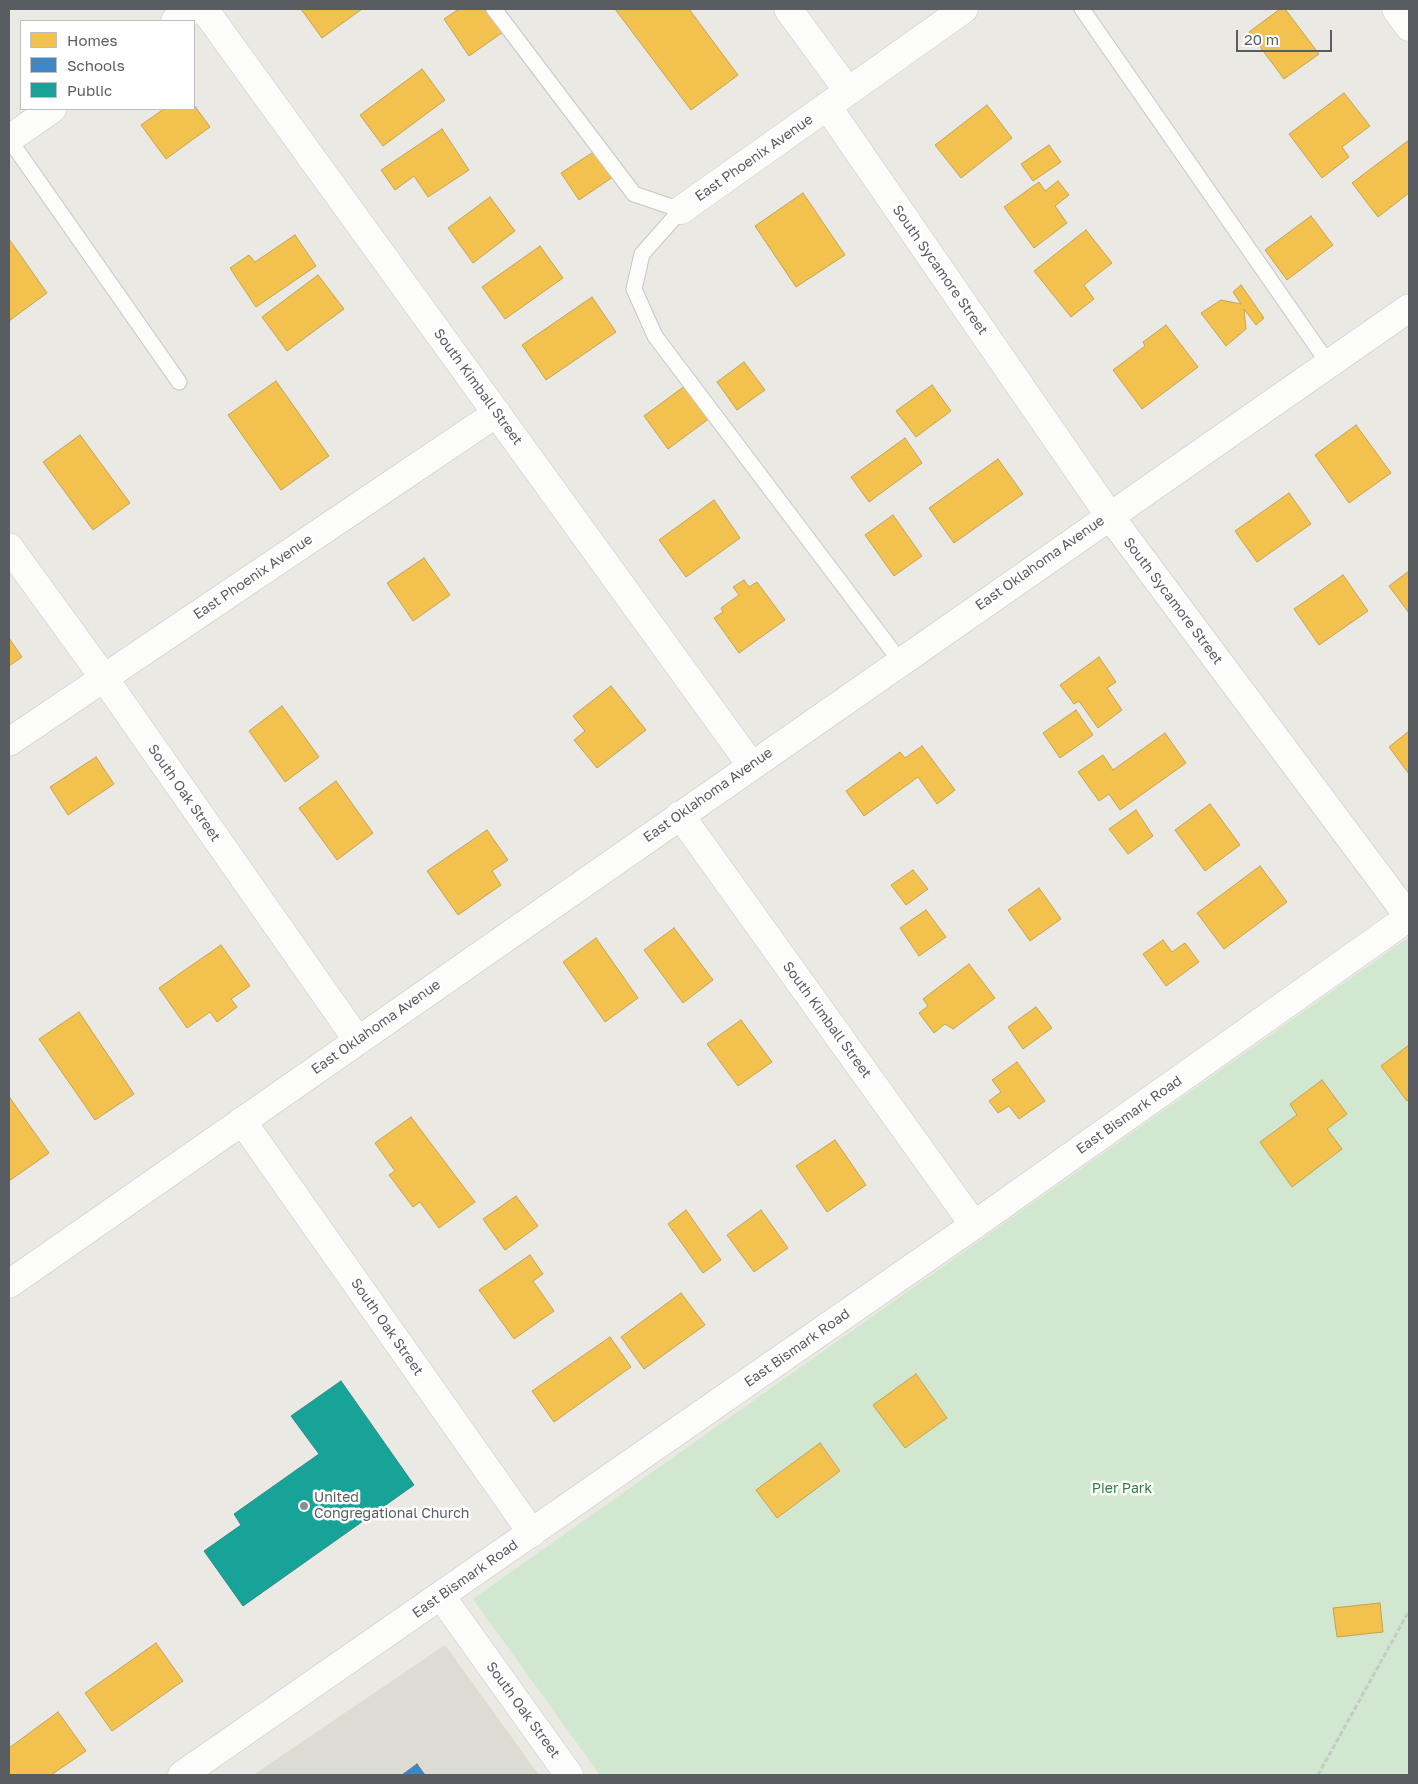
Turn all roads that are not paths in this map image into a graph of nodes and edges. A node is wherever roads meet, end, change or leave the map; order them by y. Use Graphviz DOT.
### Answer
graph roads {
  1 [pos="193,9"];
  2 [pos="204,9"];
  3 [pos="494,9"];
  4 [pos="788,9"];
  5 [pos="964,9"];
  6 [pos="1082,9"];
  7 [pos="1396,9"];
  8 [pos="177,20"];
  9 [pos="1409,27"];
  10 [pos="838,99"];
  11 [pos="51,110"];
  12 [pos="9,139"];
  13 [pos="681,210"];
  14 [pos="1409,308"];
  15 [pos="1328,363"];
  16 [pos="179,382"];
  17 [pos="497,412"];
  18 [pos="1109,515"];
  19 [pos="9,547"];
  20 [pos="900,661"];
  21 [pos="104,678"];
  22 [pos="9,742"];
  23 [pos="751,765"];
  24 [pos="680,815"];
  25 [pos="1409,917"];
  26 [pos="358,1040"];
  27 [pos="242,1121"];
  28 [pos="974,1225"];
  29 [pos="9,1284"];
  30 [pos="532,1533"];
  31 [pos="441,1596"];
  32 [pos="182,1775"];
  33 [pos="569,1775"];
  1 -- 8 [label="street"];
  2 -- 17 [label="street, South Kimball Street"];
  3 -- 13 [label="lane"];
  4 -- 10 [label="street, South Sycamore Street"];
  5 -- 10 [label="street, East Phoenix Avenue"];
  6 -- 15 [label="lane"];
  7 -- 9 [label="street"];
  10 -- 13 [label="street, East Phoenix Avenue"];
  10 -- 18 [label="street, South Sycamore Street"];
  11 -- 12 [label="street"];
  12 -- 16 [label="lane"];
  13 -- 20 [label="lane"];
  14 -- 15 [label="street, East Oklahoma Avenue"];
  15 -- 18 [label="street, East Oklahoma Avenue"];
  17 -- 21 [label="street, East Phoenix Avenue"];
  17 -- 23 [label="street, South Kimball Street"];
  18 -- 20 [label="street, East Oklahoma Avenue"];
  18 -- 25 [label="street, South Sycamore Street"];
  19 -- 21 [label="street, South Oak Street"];
  20 -- 23 [label="street, East Oklahoma Avenue"];
  21 -- 22 [label="street, East Phoenix Avenue"];
  21 -- 26 [label="street, South Oak Street"];
  23 -- 24 [label="street, East Oklahoma Avenue"];
  24 -- 26 [label="street, East Oklahoma Avenue"];
  24 -- 28 [label="street, South Kimball Street"];
  25 -- 28 [label="street, East Bismark Road"];
  26 -- 27 [label="street, East Oklahoma Avenue"];
  27 -- 29 [label="street, East Oklahoma Avenue"];
  27 -- 30 [label="street, South Oak Street"];
  28 -- 30 [label="street, East Bismark Road"];
  30 -- 31 [label="street, East Bismark Road"];
  31 -- 32 [label="street, East Bismark Road"];
  31 -- 33 [label="street, South Oak Street"];
}
